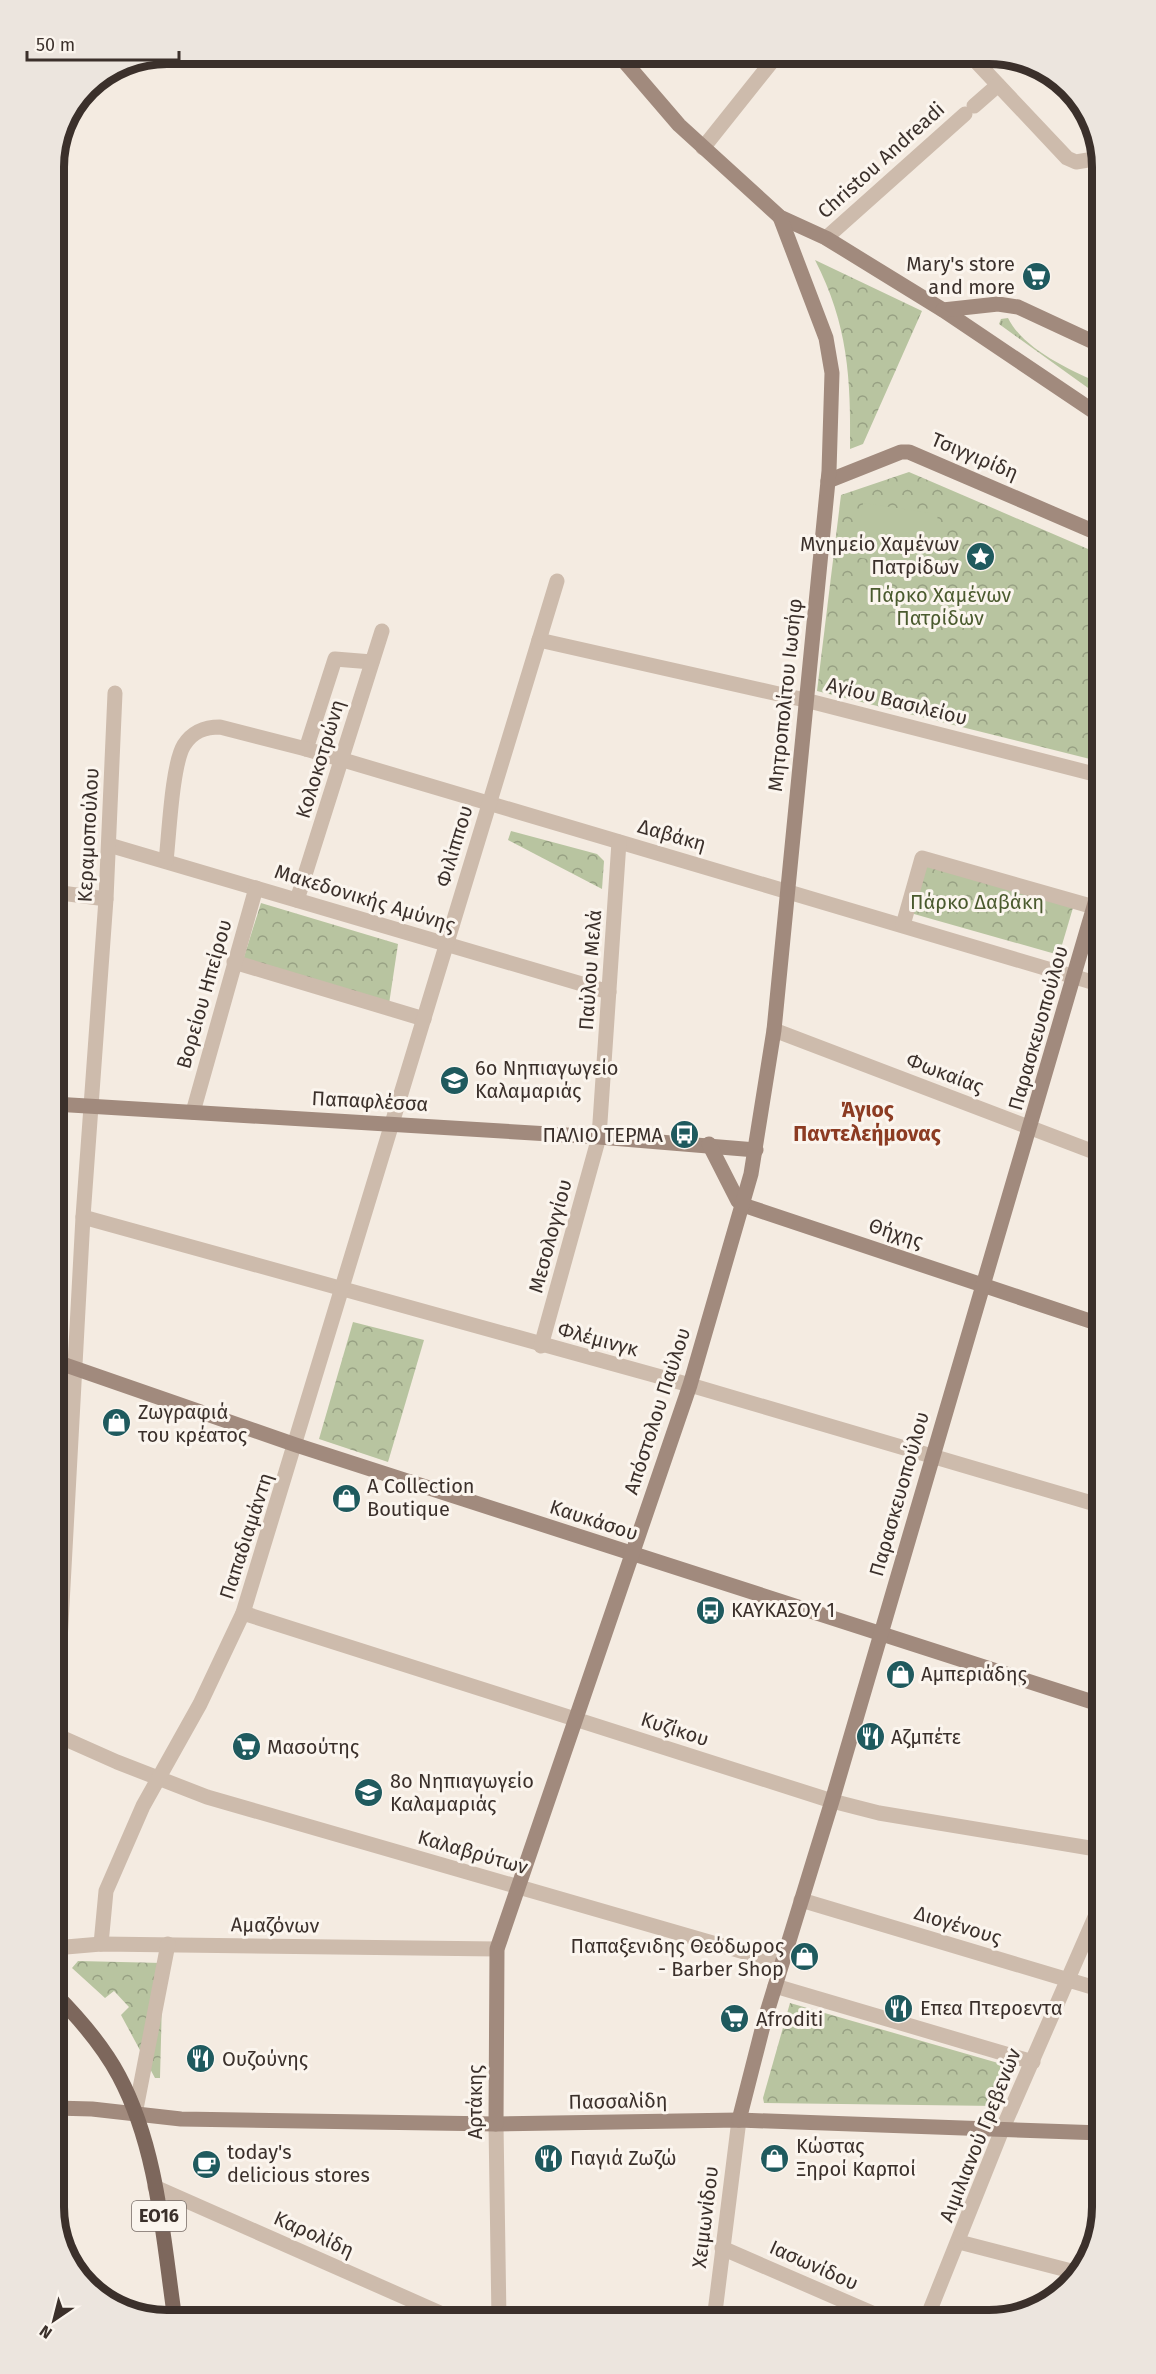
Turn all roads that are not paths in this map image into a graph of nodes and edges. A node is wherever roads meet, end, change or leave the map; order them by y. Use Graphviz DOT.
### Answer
graph roads {
  1 [pos="627,65"];
  2 [pos="769,65"];
  3 [pos="979,65"];
  4 [pos="998,85"];
  5 [pos="703,147"];
  6 [pos="1091,159"];
  7 [pos="780,217"];
  8 [pos="826,238"];
  9 [pos="943,310"];
  10 [pos="1092,341"];
  11 [pos="1092,410"];
  12 [pos="828,481"];
  13 [pos="1092,531"];
  14 [pos="557,580"];
  15 [pos="382,631"];
  16 [pos="539,640"];
  17 [pos="372,662"];
  18 [pos="115,693"];
  19 [pos="805,700"];
  20 [pos="306,749"];
  21 [pos="343,761"];
  22 [pos="1092,773"];
  23 [pos="489,803"];
  24 [pos="620,842"];
  25 [pos="109,845"];
  26 [pos="166,861"];
  27 [pos="256,888"];
  28 [pos="787,891"];
  29 [pos="65,893"];
  30 [pos="106,899"];
  31 [pos="297,900"];
  32 [pos="1092,906"];
  33 [pos="1092,914"];
  34 [pos="903,925"];
  35 [pos="446,945"];
  36 [pos="234,962"];
  37 [pos="1075,976"];
  38 [pos="1092,982"];
  39 [pos="609,992"];
  40 [pos="424,1019"];
  41 [pos="774,1030"];
  42 [pos="65,1105"];
  43 [pos="92,1107"];
  44 [pos="193,1112"];
  45 [pos="392,1124"];
  46 [pos="1030,1128"];
  47 [pos="600,1137"];
  48 [pos="709,1144"];
  49 [pos="756,1150"];
  50 [pos="1092,1151"];
  51 [pos="742,1205"];
  52 [pos="83,1217"];
  53 [pos="982,1284"];
  54 [pos="343,1291"];
  55 [pos="1092,1322"];
  56 [pos="541,1346"];
  57 [pos="64,1364"];
  58 [pos="75,1367"];
  59 [pos="690,1385"];
  60 [pos="296,1445"];
  61 [pos="931,1457"];
  62 [pos="64,1499"];
  63 [pos="1092,1503"];
  64 [pos="631,1554"];
  65 [pos="243,1613"];
  66 [pos="880,1636"];
  67 [pos="1092,1702"];
  68 [pos="577,1719"];
  69 [pos="64,1738"];
  70 [pos="159,1778"];
  71 [pos="832,1801"];
  72 [pos="1092,1848"];
  73 [pos="519,1887"];
  74 [pos="801,1900"];
  75 [pos="1092,1925"];
  76 [pos="101,1944"];
  77 [pos="168,1944"];
  78 [pos="64,1948"];
  79 [pos="497,1949"];
  80 [pos="782,1963"];
  81 [pos="1069,1980"];
  82 [pos="775,1986"];
  83 [pos="1092,1987"];
  84 [pos="64,2004"];
  85 [pos="1033,2062"];
  86 [pos="64,2109"];
  87 [pos="135,2114"];
  88 [pos="739,2120"];
  89 [pos="496,2124"];
  90 [pos="1002,2130"];
  91 [pos="1092,2133"];
  92 [pos="155,2187"];
  93 [pos="959,2242"];
  94 [pos="722,2248"];
  95 [pos="1069,2270"];
  96 [pos="173,2309"];
  97 [pos="432,2309"];
  98 [pos="499,2309"];
  99 [pos="715,2310"];
  100 [pos="865,2310"];
  101 [pos="930,2310"];
  1 -- 5 [label="main road"];
  2 -- 5 [label="street"];
  3 -- 4 [label="street"];
  4 -- 6 [label="street"];
  4 -- 8 [label="street, Christou Andreadi"];
  5 -- 7 [label="main road"];
  7 -- 8 [label="main road"];
  7 -- 12 [label="main road, Μητροπολίτου Ιωσήφ"];
  8 -- 9 [label="main road"];
  9 -- 10 [label="main road"];
  9 -- 11 [label="main road"];
  12 -- 13 [label="main road, Τσιγγιρίδη"];
  12 -- 19 [label="main road, Μητροπολίτου Ιωσήφ"];
  14 -- 16 [label="street, Φιλίππου"];
  15 -- 17 [label="street, Κολοκοτρώνη"];
  16 -- 19 [label="street, Αγίου Βασιλείου"];
  16 -- 23 [label="street, Φιλίππου"];
  17 -- 20 [label="street"];
  17 -- 21 [label="street, Κολοκοτρώνη"];
  18 -- 25 [label="street, Κεραμοπούλου"];
  19 -- 22 [label="street, Αγίου Βασιλείου"];
  19 -- 28 [label="main road, Μητροπολίτου Ιωσήφ"];
  20 -- 21 [label="street, Δαβάκη"];
  20 -- 26 [label="street, Δαβάκη"];
  21 -- 23 [label="street, Δαβάκη"];
  21 -- 31 [label="street, Κολοκοτρώνη"];
  23 -- 24 [label="street, Δαβάκη"];
  23 -- 35 [label="street, Φιλίππου"];
  24 -- 28 [label="street, Δαβάκη"];
  24 -- 39 [label="street, Παύλου Μελά"];
  25 -- 26 [label="street, Μακεδονικής Αμύνης"];
  25 -- 30 [label="street, Κεραμοπούλου"];
  26 -- 27 [label="street, Μακεδονικής Αμύνης"];
  27 -- 31 [label="street, Μακεδονικής Αμύνης"];
  27 -- 36 [label="street, Βορείου Ηπείρου"];
  28 -- 34 [label="street, Δαβάκη"];
  28 -- 41 [label="main road, Μητροπολίτου Ιωσήφ"];
  29 -- 30 [label="street"];
  30 -- 43 [label="street, Κεραμοπούλου"];
  31 -- 35 [label="street, Μακεδονικής Αμύνης"];
  32 -- 34 [label="street"];
  33 -- 37 [label="main road, Παρασκευοπούλου"];
  34 -- 37 [label="street, Δαβάκη"];
  35 -- 39 [label="street, Μακεδονικής Αμύνης"];
  35 -- 40 [label="street, Φιλίππου"];
  36 -- 40 [label="street"];
  36 -- 44 [label="street, Βορείου Ηπείρου"];
  37 -- 38 [label="street, Δαβάκη"];
  37 -- 46 [label="main road, Παρασκευοπούλου"];
  39 -- 47 [label="street, Παύλου Μελά"];
  40 -- 45 [label="street, Φιλίππου"];
  41 -- 46 [label="street, Φωκαίας"];
  41 -- 49 [label="main road, Μητροπολίτου Ιωσήφ"];
  42 -- 43 [label="main road, Παπαφλέσσα"];
  43 -- 44 [label="main road, Παπαφλέσσα"];
  43 -- 52 [label="street, Κεραμοπούλου"];
  44 -- 45 [label="main road, Παπαφλέσσα"];
  45 -- 47 [label="main road, Παπαφλέσσα"];
  45 -- 54 [label="street, Παπαδιαμάντη"];
  46 -- 50 [label="street, Φωκαίας"];
  46 -- 53 [label="main road, Παρασκευοπούλου"];
  47 -- 48 [label="main road, Παπαφλέσσα"];
  47 -- 56 [label="street, Μεσολογγίου"];
  48 -- 49 [label="main road, Παπαφλέσσα"];
  48 -- 51 [label="main road"];
  49 -- 51 [label="main road, Απόστολου Παύλου"];
  51 -- 53 [label="main road, Θήχης"];
  51 -- 59 [label="main road, Απόστολου Παύλου"];
  52 -- 54 [label="street, Φλέμινγκ"];
  52 -- 58 [label="street, Κεραμοπούλου"];
  53 -- 55 [label="main road, Θήχης"];
  53 -- 61 [label="main road, Παρασκευοπούλου"];
  54 -- 56 [label="street, Φλέμινγκ"];
  54 -- 60 [label="street, Παπαδιαμάντη"];
  56 -- 59 [label="street, Φλέμινγκ"];
  57 -- 58 [label="main road, Καυκάσου"];
  58 -- 60 [label="main road, Καυκάσου"];
  58 -- 62 [label="street, Κεραμοπούλου"];
  59 -- 61 [label="street, Φλέμινγκ"];
  59 -- 64 [label="main road, Απόστολου Παύλου"];
  60 -- 64 [label="main road, Καυκάσου"];
  60 -- 65 [label="street, Παπαδιαμάντη"];
  61 -- 63 [label="street, Φλέμινγκ"];
  61 -- 66 [label="main road, Παρασκευοπούλου"];
  64 -- 66 [label="main road, Καυκάσου"];
  64 -- 68 [label="main road, Απόστολου Παύλου"];
  65 -- 68 [label="street, Κυζίκου"];
  65 -- 70 [label="street, Παπαδιαμάντη"];
  66 -- 67 [label="main road, Καυκάσου"];
  66 -- 71 [label="main road, Παρασκευοπούλου"];
  68 -- 71 [label="street, Κυζίκου"];
  68 -- 73 [label="main road, Απόστολου Παύλου"];
  69 -- 70 [label="street, Καλαβρύτων"];
  70 -- 73 [label="street, Καλαβρύτων"];
  70 -- 76 [label="street, Παπαδιαμάντη"];
  71 -- 72 [label="street, Κυζίκου"];
  71 -- 74 [label="main road, Παρασκευοπούλου"];
  73 -- 79 [label="main road, Αρτάκης"];
  73 -- 80 [label="street, Καλαβρύτων"];
  74 -- 80 [label="main road, Παρασκευοπούλου"];
  74 -- 81 [label="street, Διογένους"];
  75 -- 81 [label="street, Αιμιλιανού Γρεβενών"];
  76 -- 77 [label="street, Αμαζόνων"];
  76 -- 78 [label="street, Αμαζόνων"];
  77 -- 79 [label="street, Αμαζόνων"];
  77 -- 87 [label="street"];
  79 -- 89 [label="main road, Αρτάκης"];
  80 -- 82 [label="main road, Παρασκευοπούλου"];
  81 -- 83 [label="street, Διογένους"];
  81 -- 85 [label="street, Αιμιλιανού Γρεβενών"];
  82 -- 85 [label="street"];
  82 -- 88 [label="main road, Παρασκευοπούλου"];
  84 -- 87 [label="main road, ΕΟ16"];
  85 -- 90 [label="street, Αιμιλιανού Γρεβενών"];
  86 -- 87 [label="main road, Πασσαλίδη"];
  87 -- 89 [label="main road, Πασσαλίδη"];
  87 -- 92 [label="main road, ΕΟ16"];
  88 -- 89 [label="main road, Πασσαλίδη"];
  88 -- 90 [label="main road, Πασσαλίδη"];
  88 -- 94 [label="street, Χειμωνίδου"];
  89 -- 98 [label="street, Αρτάκης"];
  90 -- 91 [label="main road, Πασσαλίδη"];
  90 -- 93 [label="street, Αιμιλιανού Γρεβενών"];
  92 -- 96 [label="main road, ΕΟ16"];
  92 -- 97 [label="street, Καρολίδη"];
  93 -- 95 [label="street"];
  93 -- 101 [label="street, Αιμιλιανού Γρεβενών"];
  94 -- 99 [label="street, Χειμωνίδου"];
  94 -- 100 [label="street, Ιασωνίδου"];
}
